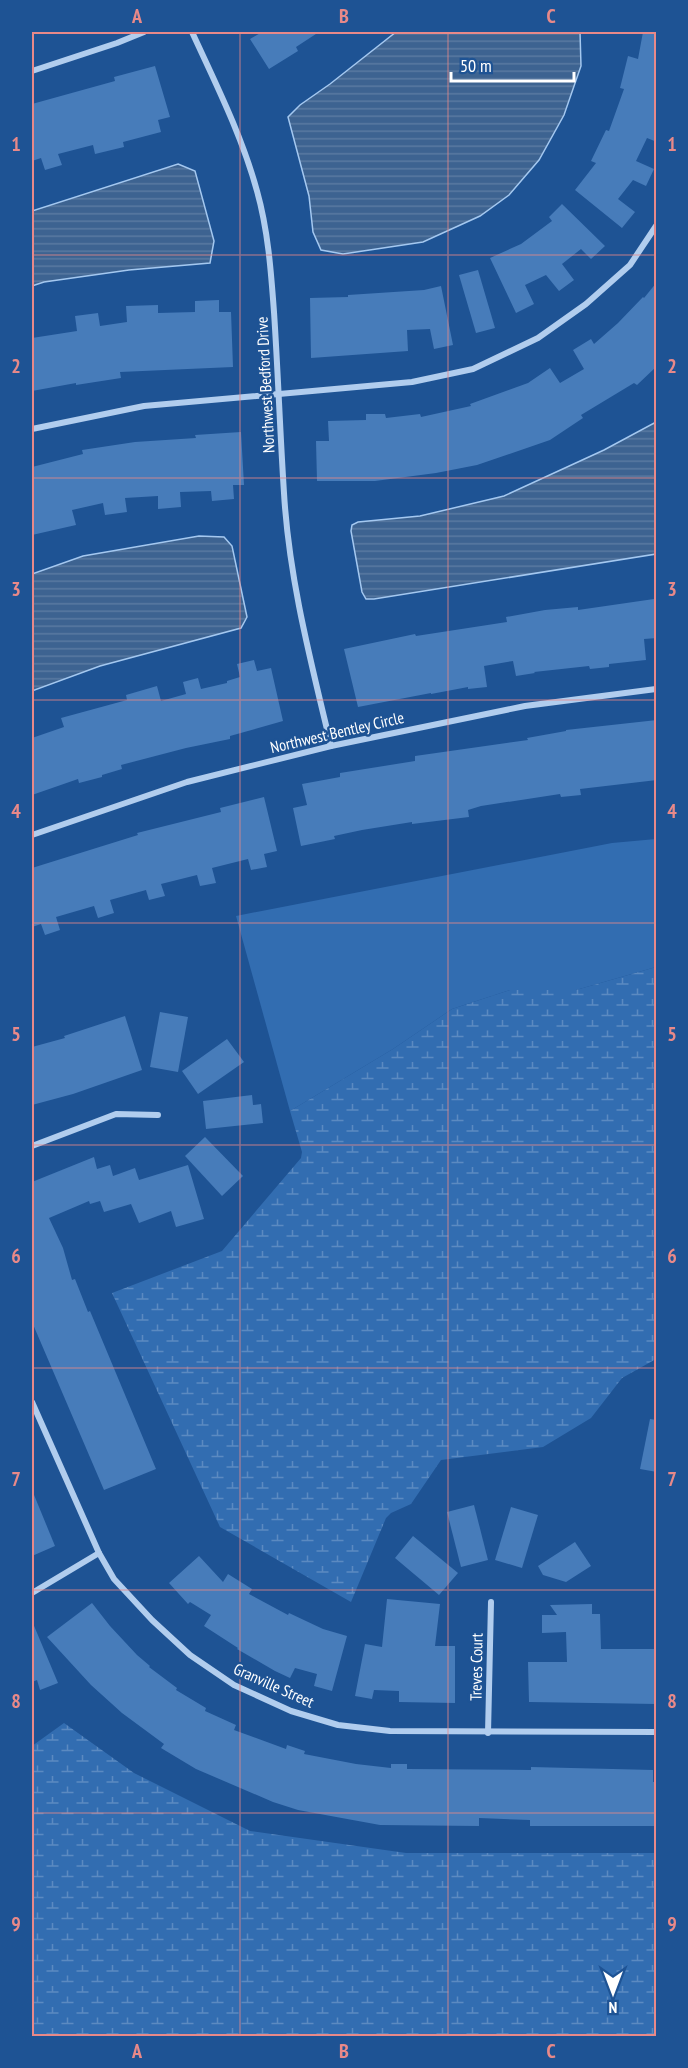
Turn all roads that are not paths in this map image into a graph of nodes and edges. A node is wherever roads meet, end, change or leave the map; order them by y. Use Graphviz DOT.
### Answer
graph roads {
  1 [pos="144,32"];
  2 [pos="192,32"];
  3 [pos="32,71"];
  4 [pos="657,226"];
  5 [pos="280,393"];
  6 [pos="32,429"];
  7 [pos="657,689"];
  8 [pos="331,746"];
  9 [pos="32,835"];
  10 [pos="158,1115"];
  11 [pos="32,1146"];
  12 [pos="32,1402"];
  13 [pos="99,1553"];
  14 [pos="32,1593"];
  15 [pos="491,1602"];
  16 [pos="657,1732"];
  17 [pos="488,1733"];
  1 -- 3 [label="street"];
  2 -- 5 [label="street, Northwest Bedford Drive"];
  4 -- 5 [label="street"];
  5 -- 6 [label="street"];
  5 -- 8 [label="street, Northwest Bedford Drive"];
  7 -- 8 [label="street, Northwest Bentley Circle"];
  8 -- 9 [label="street, Northwest Bentley Circle"];
  10 -- 11 [label="street"];
  12 -- 13 [label="street, Granville Street"];
  13 -- 14 [label="street"];
  13 -- 17 [label="street, Granville Street"];
  15 -- 17 [label="street, Treves Court"];
  16 -- 17 [label="street, Granville Street"];
}
